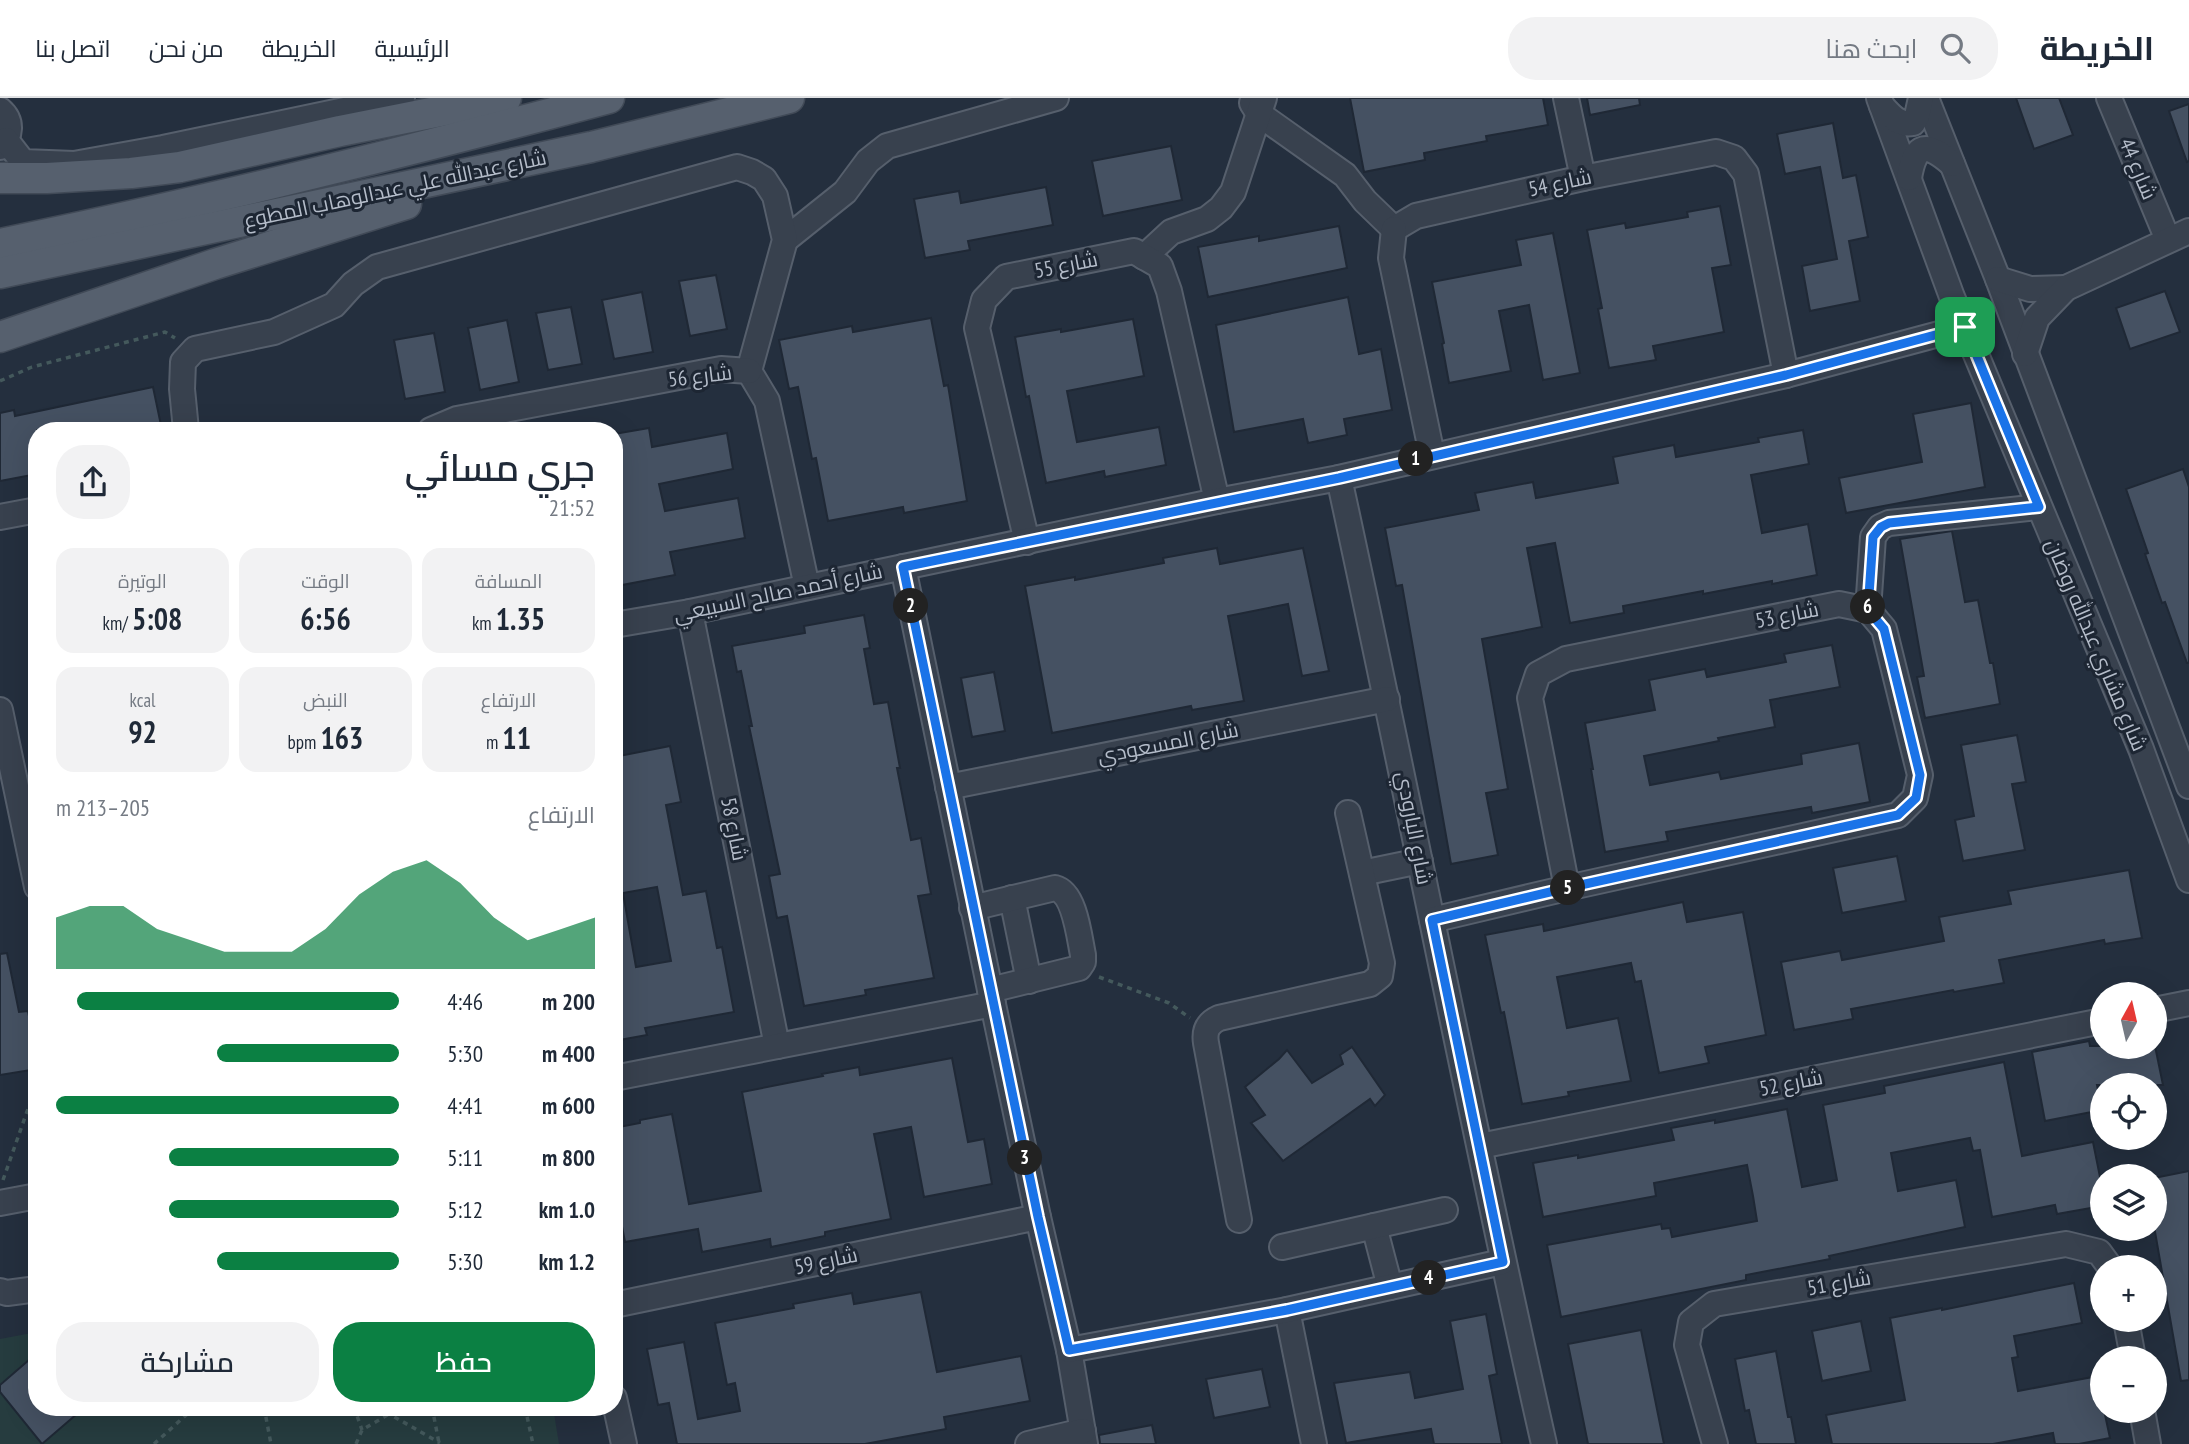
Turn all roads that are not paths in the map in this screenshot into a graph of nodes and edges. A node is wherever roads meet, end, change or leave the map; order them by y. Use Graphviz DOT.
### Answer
graph roads {
  1 [pos="2,98"];
  2 [pos="402,98"];
  3 [pos="506,98"];
  4 [pos="609,98"];
  5 [pos="789,98"];
  6 [pos="1056,98"];
  7 [pos="1566,98"];
  8 [pos="1924,98"];
  9 [pos="2109,98"];
  10 [pos="1881,102"];
  11 [pos="0,103"];
  12 [pos="1257,103"];
  13 [pos="0,110"];
  14 [pos="3,144"];
  15 [pos="592,147"];
  16 [pos="1952,164"];
  17 [pos="1,178"];
  18 [pos="1583,178"];
  19 [pos="1909,178"];
  20 [pos="1394,229"];
  21 [pos="2179,236"];
  22 [pos="107,237"];
  23 [pos="785,240"];
  24 [pos="0,244"];
  25 [pos="1144,257"];
  26 [pos="0,273"];
  27 [pos="1998,279"];
  28 [pos="2066,288"];
  29 [pos="1965,327"];
  30 [pos="0,337"];
  31 [pos="2025,354"];
  32 [pos="749,371"];
  33 [pos="1786,375"];
  34 [pos="186,422"];
  35 [pos="450,422"];
  36 [pos="1432,455"];
  37 [pos="1339,478"];
  38 [pos="1217,501"];
  39 [pos="2039,507"];
  40 [pos="28,512"];
  41 [pos="0,517"];
  42 [pos="1027,542"];
  43 [pos="2107,564"];
  44 [pos="903,567"];
  45 [pos="2065,570"];
  46 [pos="807,587"];
  47 [pos="1868,610"];
  48 [pos="690,612"];
  49 [pos="623,623"];
  50 [pos="2134,636"];
  51 [pos="2098,649"];
  52 [pos="1388,699"];
  53 [pos="0,710"];
  54 [pos="2189,786"];
  55 [pos="948,787"];
  56 [pos="1348,813"];
  57 [pos="28,844"];
  58 [pos="1420,861"];
  59 [pos="1362,873"];
  60 [pos="2189,880"];
  61 [pos="1567,888"];
  62 [pos="1012,898"];
  63 [pos="972,908"];
  64 [pos="1432,920"];
  65 [pos="1028,981"];
  66 [pos="991,998"];
  67 [pos="2189,1003"];
  68 [pos="2167,1007"];
  69 [pos="2090,1023"];
  70 [pos="778,1046"];
  71 [pos="623,1076"];
  72 [pos="1480,1146"];
  73 [pos="28,1198"];
  74 [pos="0,1203"];
  75 [pos="1445,1210"];
  76 [pos="1038,1217"];
  77 [pos="1239,1220"];
  78 [pos="1374,1226"];
  79 [pos="1282,1247"];
  80 [pos="2101,1255"];
  81 [pos="1503,1262"];
  82 [pos="1390,1287"];
  83 [pos="28,1290"];
  84 [pos="0,1291"];
  85 [pos="623,1303"];
  86 [pos="1287,1310"];
  87 [pos="1069,1350"];
  88 [pos="618,1416"];
  89 [pos="2144,1423"];
  90 [pos="1084,1438"];
  91 [pos="624,1444"];
  92 [pos="1028,1444"];
  93 [pos="1314,1444"];
  94 [pos="1544,1444"];
  95 [pos="1714,1444"];
  96 [pos="2148,1444"];
  1 -- 11 [label="street"];
  2 -- 14 [label="street"];
  3 -- 17 [label="main road"];
  4 -- 22 [label="main road, شارع عبدالله علي عبدالوهاب المطوع"];
  5 -- 15 [label="main road, شارع عبدالله علي عبدالوهاب المطوع"];
  6 -- 23 [label="street"];
  7 -- 18 [label="street"];
  8 -- 10 [label="street"];
  8 -- 16 [label="street, شارع مشاري عبدالله روضان"];
  9 -- 21 [label="street, شارع 44"];
  10 -- 19 [label="street, شارع مشاري عبدالله روضان"];
  12 -- 20 [label="street"];
  12 -- 25 [label="street"];
  13 -- 14 [label="street"];
  15 -- 22 [label="main road, شارع عبدالله علي عبدالوهاب المطوع"];
  15 -- 30 [label="main road"];
  16 -- 19 [label="street"];
  16 -- 27 [label="street, شارع مشاري عبدالله روضان"];
  18 -- 20 [label="street, شارع 54"];
  18 -- 33 [label="street, شارع 54"];
  19 -- 29 [label="street, شارع مشاري عبدالله روضان"];
  20 -- 36 [label="street"];
  21 -- 28 [label="street"];
  22 -- 24 [label="main road, شارع عبدالله علي عبدالوهاب المطوع"];
  22 -- 26 [label="main road, شارع عبدالله علي عبدالوهاب المطوع"];
  23 -- 32 [label="street"];
  23 -- 34 [label="street"];
  25 -- 38 [label="street"];
  25 -- 42 [label="street, شارع 55"];
  27 -- 28 [label="street"];
  27 -- 31 [label="street, شارع مشاري عبدالله روضان"];
  28 -- 31 [label="street"];
  29 -- 33 [label="street, شارع أحمد صالح السبيعي"];
  29 -- 39 [label="street, شارع مشاري عبدالله روضان"];
  31 -- 43 [label="street, شارع مشاري عبدالله روضان"];
  32 -- 35 [label="street, شارع 56"];
  32 -- 46 [label="street, شارع 56"];
  33 -- 36 [label="street, شارع أحمد صالح السبيعي"];
  36 -- 37 [label="street, شارع أحمد صالح السبيعي"];
  37 -- 38 [label="street, شارع أحمد صالح السبيعي"];
  37 -- 52 [label="street, شارع البارودي"];
  38 -- 42 [label="street, شارع أحمد صالح السبيعي"];
  39 -- 45 [label="street, شارع مشاري عبدالله روضان"];
  39 -- 47 [label="street"];
  40 -- 41 [label="street"];
  42 -- 44 [label="street, شارع أحمد صالح السبيعي"];
  43 -- 45 [label="street"];
  43 -- 50 [label="street, شارع مشاري عبدالله روضان"];
  44 -- 46 [label="street, شارع أحمد صالح السبيعي"];
  44 -- 55 [label="street"];
  45 -- 51 [label="street, شارع مشاري عبدالله روضان"];
  46 -- 48 [label="street, شارع أحمد صالح السبيعي"];
  47 -- 61 [label="street, شارع 53"];
  47 -- 61 [label="street"];
  48 -- 49 [label="street, شارع أحمد صالح السبيعي"];
  48 -- 70 [label="street, شارع 58"];
  50 -- 51 [label="street"];
  50 -- 54 [label="street, شارع مشاري عبدالله روضان"];
  51 -- 60 [label="street, شارع مشاري عبدالله روضان"];
  52 -- 55 [label="street, شارع المسعودي"];
  52 -- 58 [label="street, شارع البارودي"];
  53 -- 57 [label="street"];
  55 -- 63 [label="street"];
  56 -- 59 [label="street"];
  58 -- 59 [label="street"];
  58 -- 64 [label="street, شارع البارودي"];
  59 -- 77 [label="street"];
  61 -- 64 [label="street"];
  62 -- 63 [label="street"];
  62 -- 65 [label="street"];
  62 -- 65 [label="street"];
  63 -- 66 [label="street"];
  64 -- 72 [label="street, شارع البارودي"];
  65 -- 66 [label="street"];
  66 -- 70 [label="street"];
  66 -- 76 [label="street"];
  67 -- 68 [label="street"];
  69 -- 72 [label="street, شارع 52"];
  70 -- 71 [label="street"];
  72 -- 81 [label="street, شارع البارودي"];
  73 -- 74 [label="street"];
  75 -- 78 [label="street"];
  76 -- 85 [label="street, شارع 59"];
  76 -- 87 [label="street"];
  78 -- 79 [label="street"];
  78 -- 82 [label="street"];
  80 -- 95 [label="street, شارع 51"];
  81 -- 82 [label="street"];
  81 -- 94 [label="street, شارع البارودي"];
  82 -- 86 [label="street"];
  83 -- 84 [label="street"];
  86 -- 87 [label="street"];
  86 -- 93 [label="street"];
  87 -- 90 [label="street"];
  88 -- 91 [label="street"];
  89 -- 96 [label="street"];
  90 -- 92 [label="street"];
}
